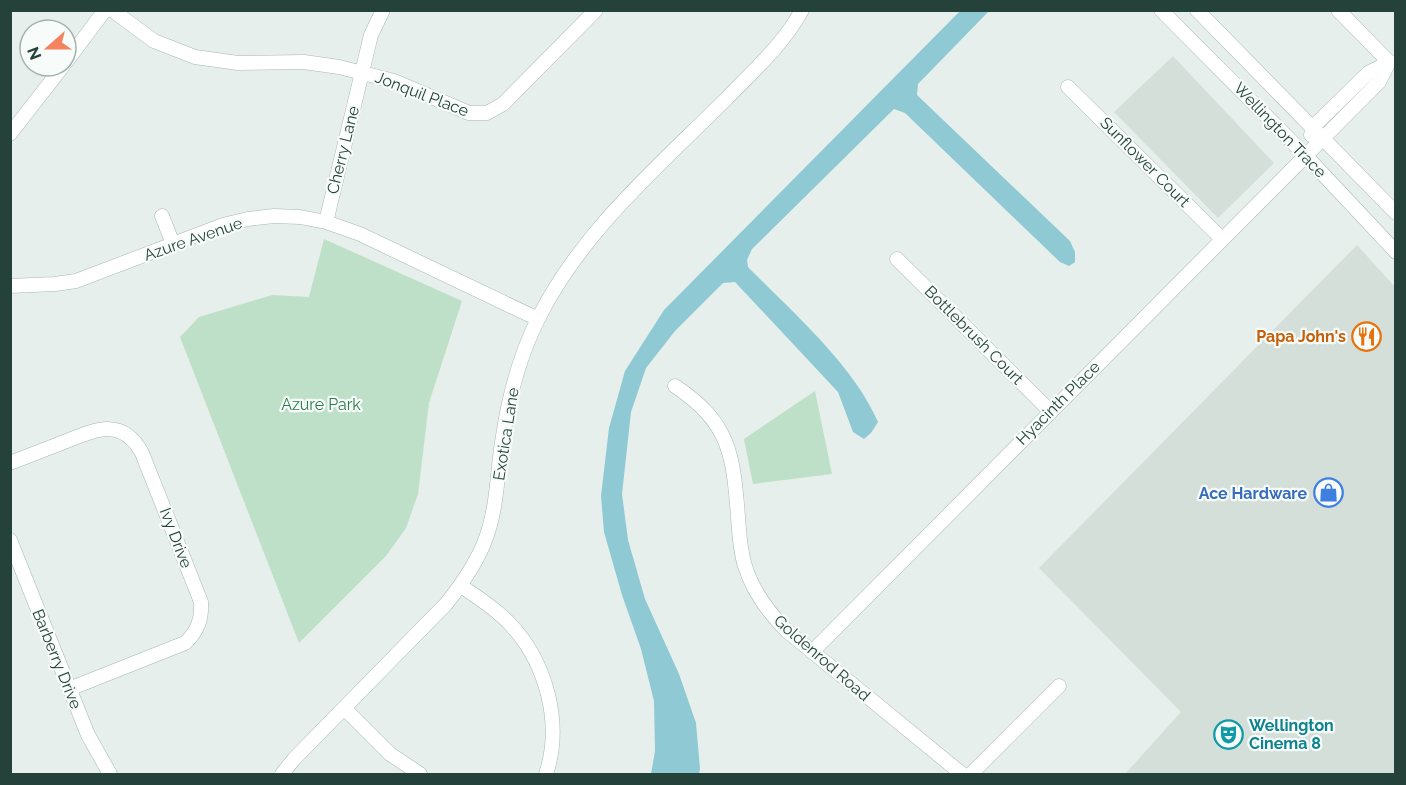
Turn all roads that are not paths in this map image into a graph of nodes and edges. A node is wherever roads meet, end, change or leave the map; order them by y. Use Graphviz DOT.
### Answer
graph roads {
  1 [pos="105,10"];
  2 [pos="112,10"];
  3 [pos="383,10"];
  4 [pos="596,10"];
  5 [pos="802,10"];
  6 [pos="1161,10"];
  7 [pos="1197,10"];
  8 [pos="1338,10"];
  9 [pos="78,46"];
  10 [pos="1392,59"];
  11 [pos="362,71"];
  12 [pos="54,78"];
  13 [pos="1068,87"];
  14 [pos="1313,127"];
  15 [pos="10,134"];
  16 [pos="1324,138"];
  17 [pos="1305,155"];
  18 [pos="1395,213"];
  19 [pos="162,216"];
  20 [pos="326,222"];
  21 [pos="1221,238"];
  22 [pos="173,244"];
  23 [pos="1395,252"];
  24 [pos="897,259"];
  25 [pos="10,286"];
  26 [pos="538,320"];
  27 [pos="675,386"];
  28 [pos="1050,411"];
  29 [pos="10,463"];
  30 [pos="10,540"];
  31 [pos="461,586"];
  32 [pos="812,652"];
  33 [pos="1059,686"];
  34 [pos="69,689"];
  35 [pos="344,708"];
  36 [pos="110,774"];
  37 [pos="282,774"];
  38 [pos="420,774"];
  39 [pos="546,774"];
  40 [pos="962,774"];
  41 [pos="971,774"];
  1 -- 9 [label="street"];
  2 -- 11 [label="street, Jonquil Place"];
  3 -- 11 [label="street, Cherry Lane"];
  4 -- 11 [label="street, Jonquil Place"];
  5 -- 26 [label="street, Exotica Lane"];
  6 -- 17 [label="street, Wellington Trace"];
  7 -- 14 [label="street, Wellington Trace"];
  8 -- 10 [label="street"];
  10 -- 14 [label="street"];
  10 -- 16 [label="street, Hyacinth Place"];
  11 -- 20 [label="street, Cherry Lane"];
  12 -- 15 [label="street"];
  13 -- 21 [label="street, Sunflower Court"];
  14 -- 16 [label="street, Wellington Trace"];
  14 -- 17 [label="street"];
  16 -- 17 [label="street, Hyacinth Place"];
  16 -- 18 [label="street, Wellington Trace"];
  17 -- 21 [label="street, Hyacinth Place"];
  17 -- 23 [label="street, Wellington Trace"];
  19 -- 22 [label="street"];
  20 -- 22 [label="street, Azure Avenue"];
  20 -- 26 [label="street, Azure Avenue"];
  21 -- 28 [label="street, Hyacinth Place"];
  22 -- 25 [label="street, Azure Avenue"];
  24 -- 28 [label="street, Bottlebrush Court"];
  26 -- 31 [label="street, Exotica Lane"];
  27 -- 32 [label="street, Goldenrod Road"];
  28 -- 32 [label="street, Hyacinth Place"];
  29 -- 34 [label="street, Ivy Drive"];
  30 -- 34 [label="street, Barberry Drive"];
  31 -- 35 [label="street, Exotica Lane"];
  31 -- 39 [label="street"];
  32 -- 40 [label="street, Goldenrod Road"];
  33 -- 41 [label="street"];
  34 -- 36 [label="street, Barberry Drive"];
  35 -- 37 [label="street, Exotica Lane"];
  35 -- 38 [label="street"];
}
